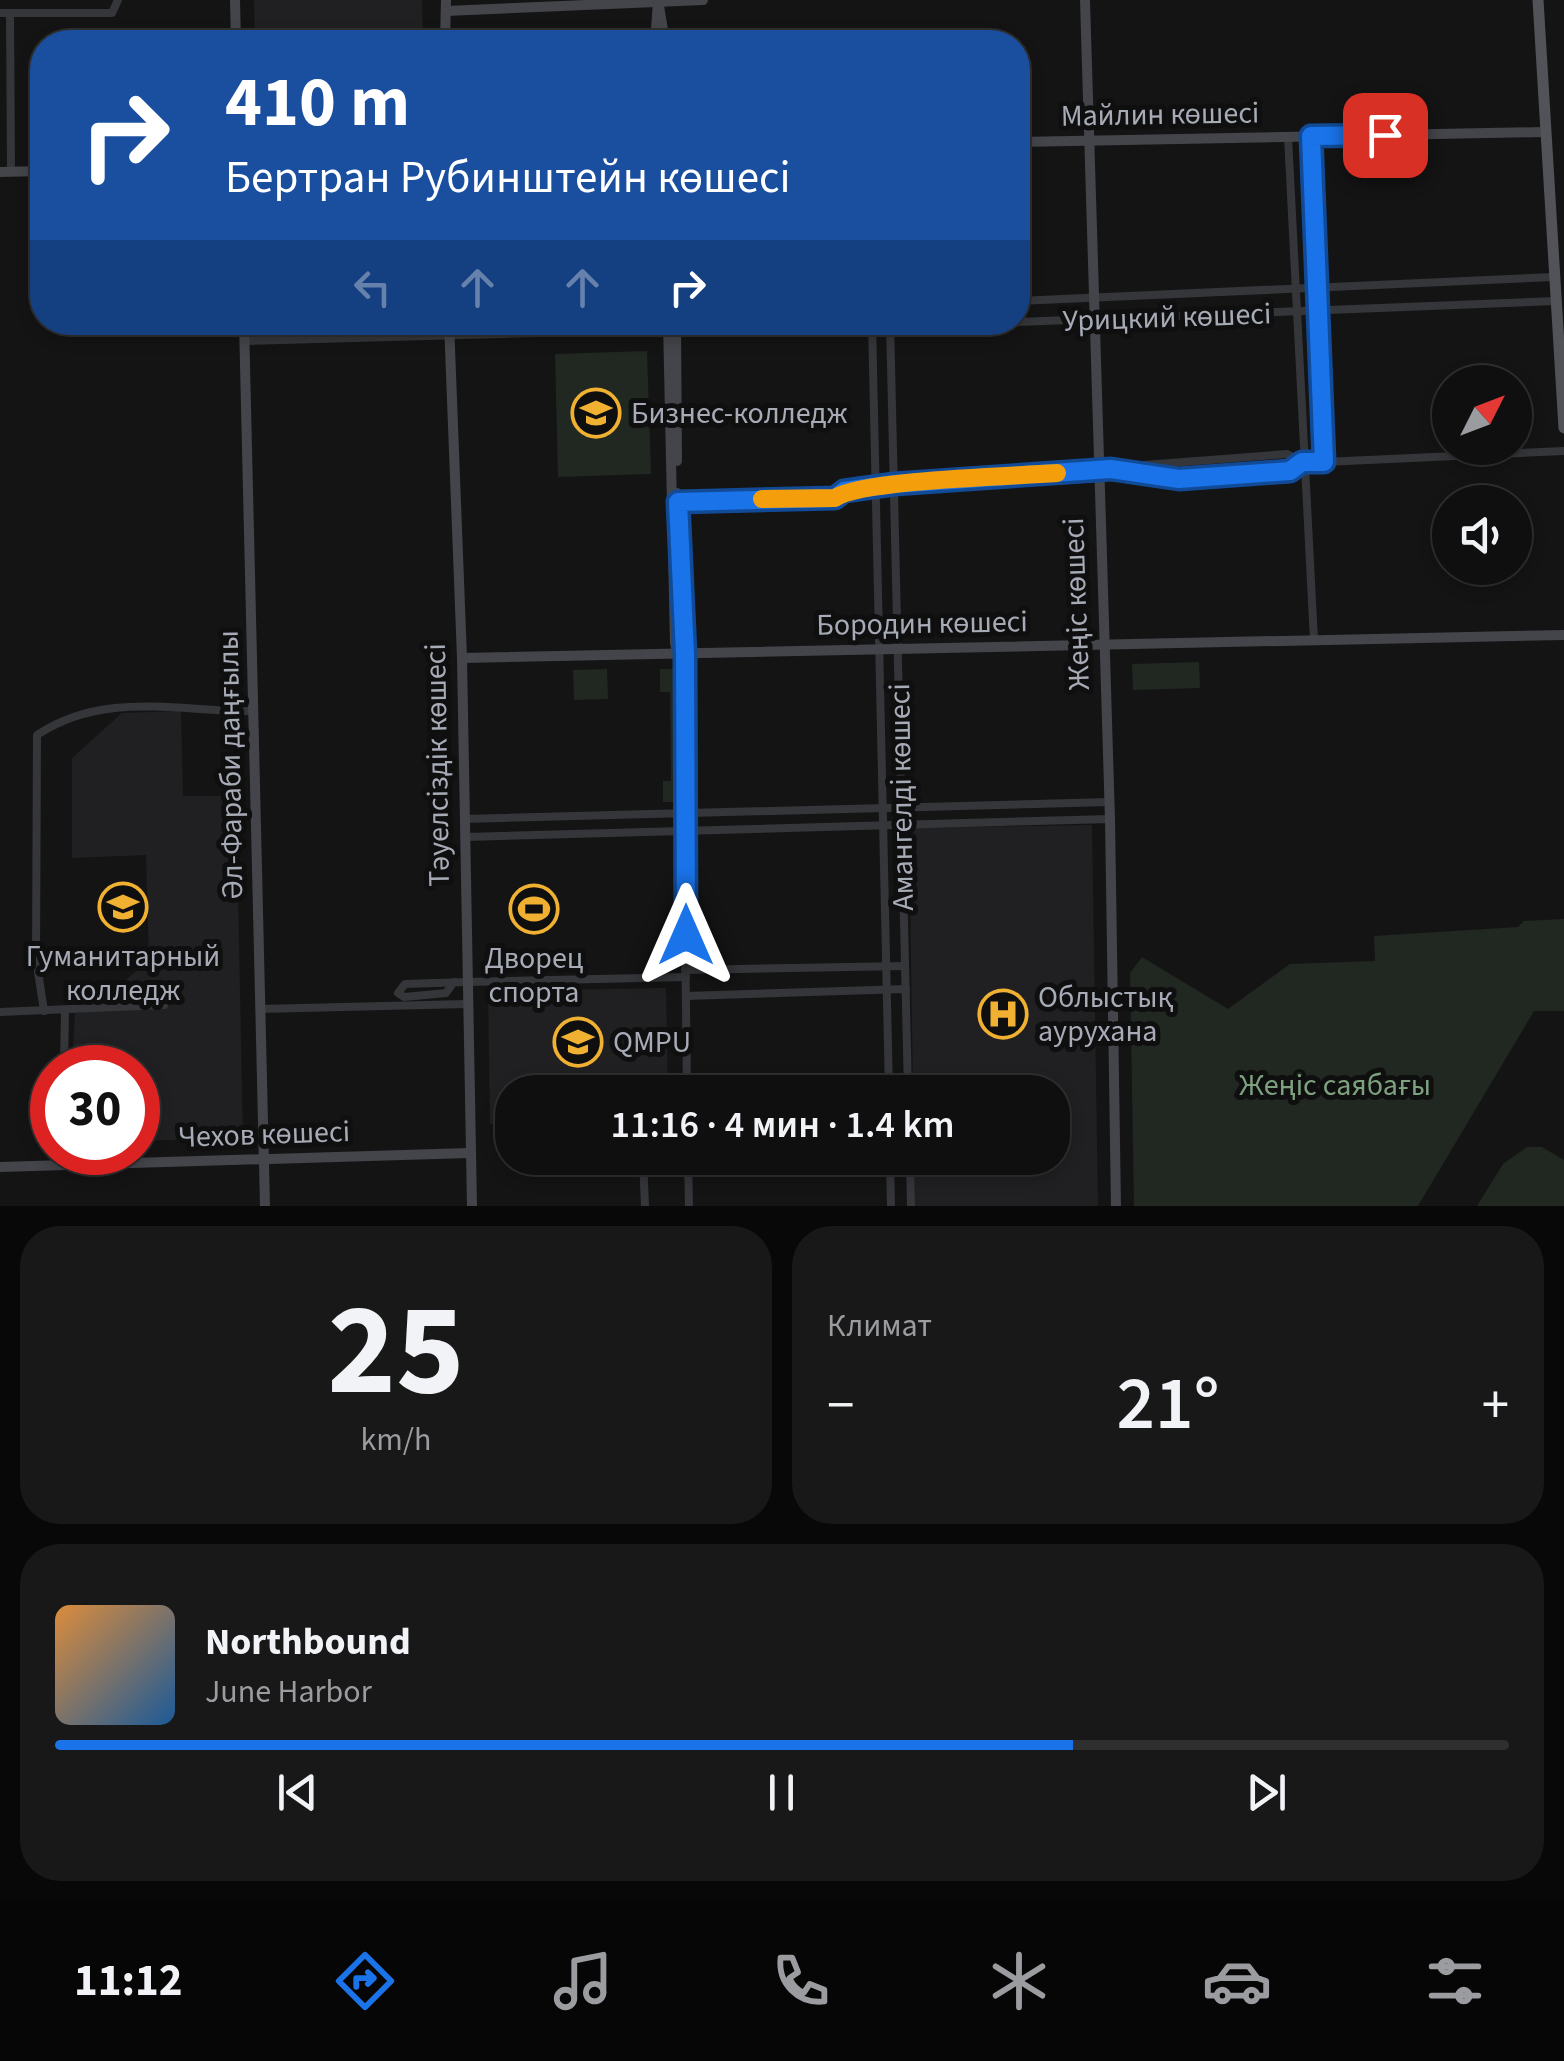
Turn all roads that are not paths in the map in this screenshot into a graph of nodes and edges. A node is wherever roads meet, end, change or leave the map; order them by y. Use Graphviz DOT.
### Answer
graph roads {
  1 [pos="118,0"];
  2 [pos="235,0"];
  3 [pos="702,0"];
  4 [pos="1086,0"];
  5 [pos="1538,0"];
  6 [pos="446,6"];
  7 [pos="658,7"];
  8 [pos="5,13"];
  9 [pos="236,30"];
  10 [pos="1544,132"];
  11 [pos="1311,136"];
  12 [pos="1288,137"];
  13 [pos="1089,140"];
  14 [pos="1030,142"];
  15 [pos="6,172"];
  16 [pos="1554,277"];
  17 [pos="1316,287"];
  18 [pos="1294,288"];
  19 [pos="1093,299"];
  20 [pos="1030,301"];
  21 [pos="1556,301"];
  22 [pos="1317,312"];
  23 [pos="1295,313"];
  24 [pos="1094,320"];
  25 [pos="1030,322"];
  26 [pos="244,335"];
  27 [pos="346,335"];
  28 [pos="449,335"];
  29 [pos="668,335"];
  30 [pos="872,335"];
  31 [pos="890,335"];
  32 [pos="244,341"];
  33 [pos="1564,428"];
  34 [pos="1564,451"];
  35 [pos="1302,462"];
  36 [pos="1324,462"];
  37 [pos="1111,469"];
  38 [pos="1096,471"];
  39 [pos="894,484"];
  40 [pos="876,490"];
  41 [pos="674,502"];
  42 [pos="1564,635"];
  43 [pos="1314,640"];
  44 [pos="1102,645"];
  45 [pos="898,649"];
  46 [pos="880,650"];
  47 [pos="681,654"];
  48 [pos="462,658"];
  49 [pos="682,673"];
  50 [pos="253,711"];
  51 [pos="1109,802"];
  52 [pos="883,806"];
  53 [pos="902,806"];
  54 [pos="765,810"];
  55 [pos="686,814"];
  56 [pos="573,816"];
  57 [pos="462,819"];
  58 [pos="1110,820"];
  59 [pos="883,824"];
  60 [pos="902,824"];
  61 [pos="766,828"];
  62 [pos="686,830"];
  63 [pos="574,835"];
  64 [pos="463,837"];
  65 [pos="886,966"];
  66 [pos="906,966"];
  67 [pos="686,974"];
  68 [pos="460,982"];
  69 [pos="906,989"];
  70 [pos="887,990"];
  71 [pos="686,996"];
  72 [pos="466,1004"];
  73 [pos="164,1005"];
  74 [pos="260,1009"];
  75 [pos="65,1010"];
  76 [pos="44,1011"];
  77 [pos="0,1012"];
  78 [pos="64,1045"];
  79 [pos="687,1075"];
  80 [pos="889,1075"];
  81 [pos="908,1075"];
  82 [pos="469,1153"];
  83 [pos="264,1159"];
  84 [pos="160,1162"];
  85 [pos="30,1166"];
  86 [pos="0,1167"];
  87 [pos="644,1175"];
  88 [pos="688,1175"];
  89 [pos="890,1175"];
  90 [pos="910,1175"];
  91 [pos="265,1206"];
  92 [pos="472,1206"];
  93 [pos="646,1206"];
  94 [pos="689,1206"];
  95 [pos="891,1206"];
  96 [pos="911,1206"];
  97 [pos="1116,1206"];
  1 -- 8 [label="street"];
  2 -- 9 [label="street"];
  3 -- 7 [label="street"];
  4 -- 13 [label="street, Жеңіс көшесі"];
  5 -- 10 [label="main road"];
  6 -- 7 [label="street"];
  8 -- 15 [label="street"];
  10 -- 11 [label="street, Майлин көшесі"];
  10 -- 16 [label="main road"];
  11 -- 12 [label="street, Майлин көшесі"];
  11 -- 17 [label="street"];
  12 -- 13 [label="street, Майлин көшесі"];
  12 -- 18 [label="street"];
  13 -- 14 [label="street, Майлин көшесі"];
  13 -- 19 [label="street, Жеңіс көшесі"];
  16 -- 17 [label="street, Урицкий көшесі"];
  16 -- 21 [label="main road"];
  17 -- 18 [label="street, Урицкий көшесі"];
  17 -- 22 [label="street"];
  18 -- 19 [label="street, Урицкий көшесі"];
  18 -- 23 [label="street"];
  19 -- 20 [label="street, Урицкий көшесі"];
  19 -- 24 [label="street, Жеңіс көшесі"];
  21 -- 22 [label="street, Урицкий көшесі"];
  21 -- 33 [label="main road"];
  22 -- 23 [label="street, Урицкий көшесі"];
  22 -- 36 [label="street"];
  23 -- 24 [label="street, Урицкий көшесі"];
  23 -- 35 [label="street"];
  24 -- 25 [label="street, Урицкий көшесі"];
  24 -- 38 [label="street, Жеңіс көшесі"];
  26 -- 32 [label="street, Әл-Фараби даңғылы"];
  27 -- 32 [label="street"];
  28 -- 48 [label="street, Тәуелсіздік көшесі"];
  29 -- 41 [label="street"];
  30 -- 40 [label="street, Амангелді көшесі"];
  31 -- 39 [label="street, Амангелді көшесі"];
  32 -- 50 [label="street, Әл-Фараби даңғылы"];
  34 -- 36 [label="street"];
  35 -- 36 [label="street"];
  35 -- 37 [label="street"];
  35 -- 37 [label="street"];
  35 -- 43 [label="street"];
  37 -- 38 [label="street"];
  38 -- 39 [label="street"];
  38 -- 44 [label="street, Жеңіс көшесі"];
  39 -- 40 [label="street"];
  39 -- 45 [label="street, Амангелді көшесі"];
  40 -- 41 [label="street"];
  40 -- 46 [label="street, Амангелді көшесі"];
  41 -- 47 [label="street"];
  42 -- 43 [label="street, Бородин көшесі"];
  43 -- 44 [label="street, Бородин көшесі"];
  44 -- 45 [label="street, Бородин көшесі"];
  44 -- 51 [label="street, Жеңіс көшесі"];
  45 -- 46 [label="street, Бородин көшесі"];
  45 -- 53 [label="street, Амангелді көшесі"];
  46 -- 47 [label="street, Бородин көшесі"];
  46 -- 52 [label="street, Амангелді көшесі"];
  47 -- 48 [label="street, Бородин көшесі"];
  47 -- 49 [label="street"];
  48 -- 57 [label="street, Тәуелсіздік көшесі"];
  49 -- 55 [label="street"];
  50 -- 74 [label="street, Әл-Фараби даңғылы"];
  50 -- 76 [label="street"];
  51 -- 53 [label="street"];
  51 -- 58 [label="street, Жеңіс көшесі"];
  52 -- 53 [label="street"];
  52 -- 54 [label="street"];
  52 -- 59 [label="street, Амангелді көшесі"];
  53 -- 60 [label="street, Амангелді көшесі"];
  54 -- 55 [label="street"];
  54 -- 61 [label="street"];
  55 -- 56 [label="street"];
  55 -- 62 [label="street"];
  56 -- 57 [label="street"];
  56 -- 63 [label="street"];
  57 -- 64 [label="street, Тәуелсіздік көшесі"];
  58 -- 60 [label="street"];
  58 -- 97 [label="street, Жеңіс көшесі"];
  59 -- 60 [label="street"];
  59 -- 61 [label="street"];
  59 -- 65 [label="street, Амангелді көшесі"];
  60 -- 66 [label="street, Амангелді көшесі"];
  61 -- 62 [label="street"];
  62 -- 63 [label="street"];
  62 -- 67 [label="street"];
  63 -- 64 [label="street"];
  64 -- 68 [label="street, Тәуелсіздік көшесі"];
  65 -- 66 [label="street"];
  65 -- 67 [label="street"];
  65 -- 70 [label="street, Амангелді көшесі"];
  66 -- 69 [label="street, Амангелді көшесі"];
  67 -- 68 [label="street"];
  67 -- 71 [label="street"];
  68 -- 68 [label="street"];
  68 -- 72 [label="street, Тәуелсіздік көшесі"];
  69 -- 70 [label="street"];
  69 -- 81 [label="street, Амангелді көшесі"];
  70 -- 71 [label="street"];
  70 -- 80 [label="street, Амангелді көшесі"];
  71 -- 79 [label="street"];
  72 -- 74 [label="street"];
  72 -- 82 [label="street, Тәуелсіздік көшесі"];
  73 -- 75 [label="street"];
  74 -- 83 [label="street, Әл-Фараби даңғылы"];
  75 -- 76 [label="street"];
  75 -- 78 [label="street"];
  76 -- 77 [label="street"];
  82 -- 83 [label="street, Чехов көшесі"];
  82 -- 92 [label="street, Тәуелсіздік көшесі"];
  83 -- 84 [label="street, Чехов көшесі"];
  83 -- 91 [label="street, Әл-Фараби даңғылы"];
  85 -- 86 [label="street, Чехов көшесі"];
  87 -- 93 [label="street"];
  88 -- 94 [label="street"];
  89 -- 95 [label="street"];
  90 -- 96 [label="street"];
}
